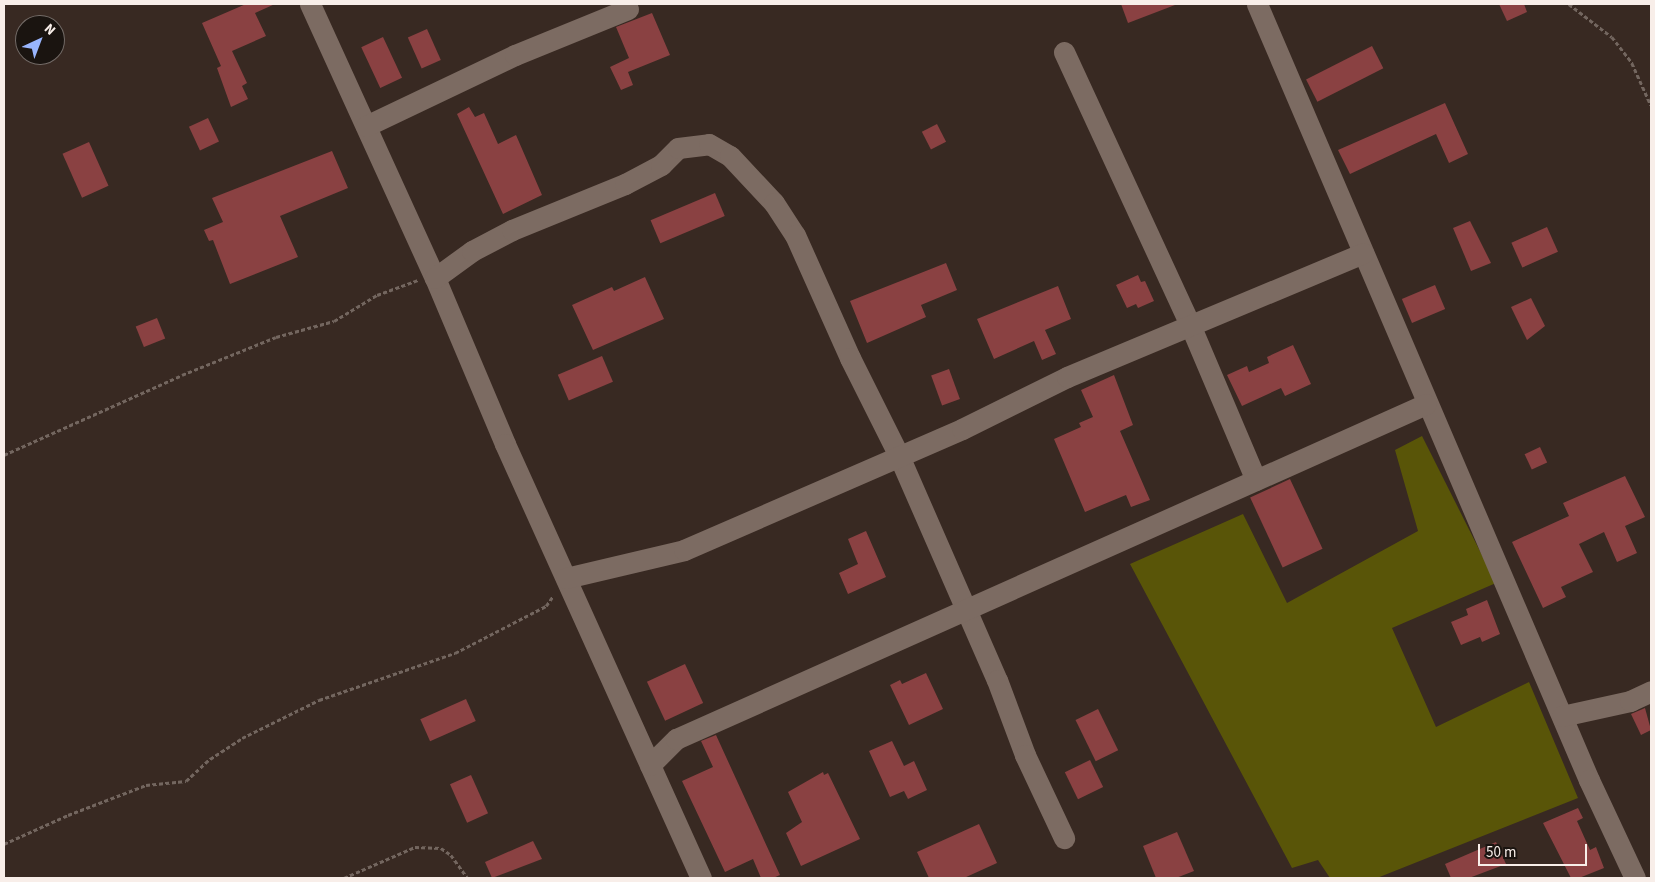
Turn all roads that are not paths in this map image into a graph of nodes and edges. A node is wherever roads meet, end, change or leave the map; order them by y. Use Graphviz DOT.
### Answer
graph roads {
  1 [pos="310,4"];
  2 [pos="1256,4"];
  3 [pos="628,9"];
  4 [pos="1064,52"];
  5 [pos="366,126"];
  6 [pos="1363,252"];
  7 [pos="436,278"];
  8 [pos="1191,326"];
  9 [pos="1426,404"];
  10 [pos="899,456"];
  11 [pos="1256,480"];
  12 [pos="566,578"];
  13 [pos="965,608"];
  14 [pos="1651,692"];
  15 [pos="1562,716"];
  16 [pos="650,765"];
  17 [pos="1064,838"];
  18 [pos="702,878"];
  19 [pos="1635,878"];
  1 -- 5 [label="street"];
  2 -- 6 [label="street"];
  3 -- 5 [label="street"];
  4 -- 8 [label="street"];
  5 -- 7 [label="street"];
  6 -- 8 [label="street"];
  6 -- 9 [label="street"];
  7 -- 10 [label="street"];
  7 -- 12 [label="street"];
  8 -- 10 [label="street"];
  8 -- 11 [label="street"];
  9 -- 11 [label="street"];
  9 -- 15 [label="street"];
  10 -- 12 [label="street"];
  10 -- 13 [label="street"];
  11 -- 13 [label="street"];
  12 -- 16 [label="street"];
  13 -- 16 [label="street"];
  13 -- 17 [label="street"];
  14 -- 15 [label="street"];
  15 -- 19 [label="street"];
  16 -- 18 [label="street"];
}
